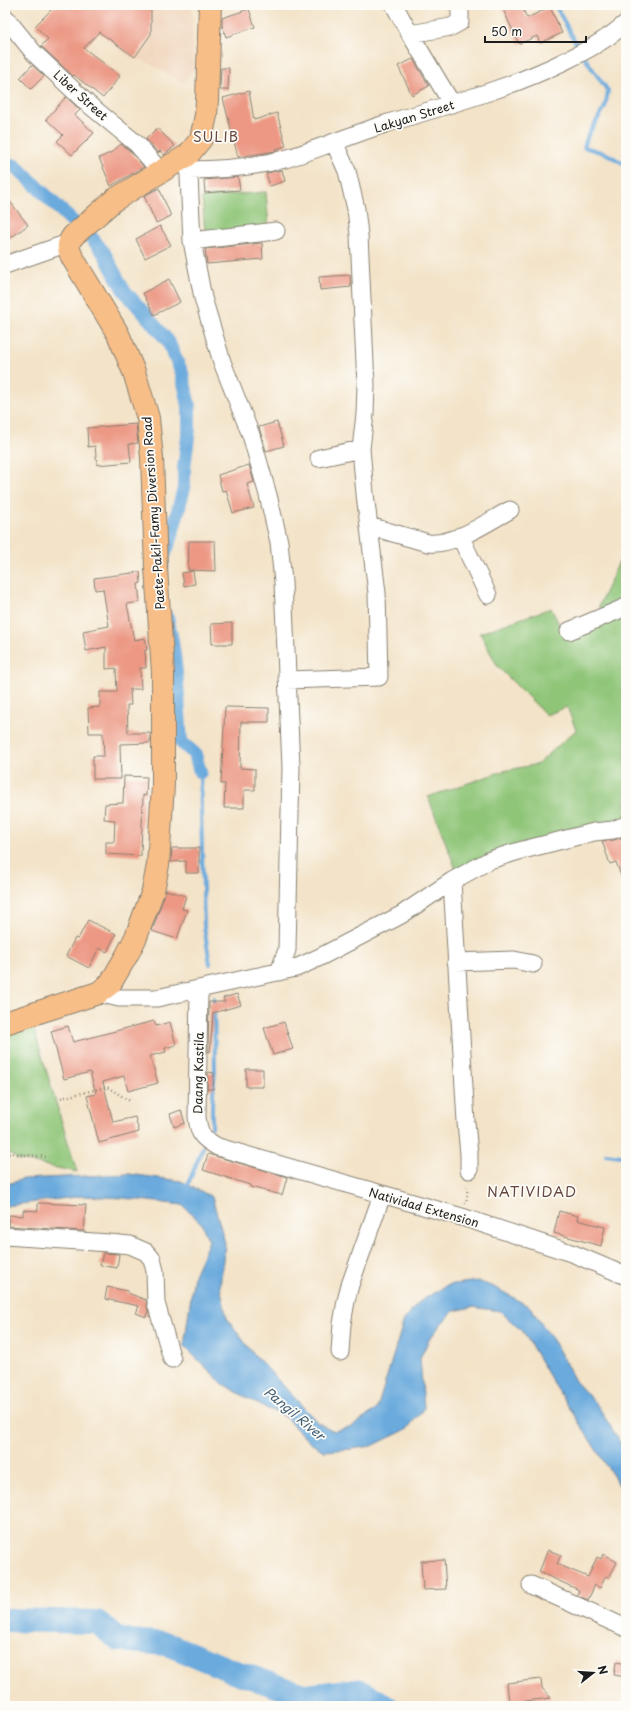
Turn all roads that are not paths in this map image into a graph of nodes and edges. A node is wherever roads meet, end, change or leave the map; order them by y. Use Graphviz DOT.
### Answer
graph roads {
  1 [pos="210,5"];
  2 [pos="394,5"];
  3 [pos="458,5"];
  4 [pos="5,17"];
  5 [pos="626,23"];
  6 [pos="410,34"];
  7 [pos="452,104"];
  8 [pos="334,142"];
  9 [pos="189,163"];
  10 [pos="160,171"];
  11 [pos="276,231"];
  12 [pos="79,232"];
  13 [pos="192,241"];
  14 [pos="5,264"];
  15 [pos="361,449"];
  16 [pos="319,458"];
  17 [pos="510,510"];
  18 [pos="369,526"];
  19 [pos="460,536"];
  20 [pos="488,595"];
  21 [pos="626,607"];
  22 [pos="569,631"];
  23 [pos="287,680"];
  24 [pos="626,825"];
  25 [pos="452,881"];
  26 [pos="456,962"];
  27 [pos="533,964"];
  28 [pos="279,972"];
  29 [pos="199,990"];
  30 [pos="98,994"];
  31 [pos="5,1023"];
  32 [pos="218,1147"];
  33 [pos="469,1170"];
  34 [pos="382,1195"];
  35 [pos="5,1236"];
  36 [pos="626,1276"];
  37 [pos="340,1352"];
  38 [pos="172,1359"];
  39 [pos="531,1586"];
  40 [pos="626,1628"];
  1 -- 9 [label="main road"];
  2 -- 6 [label="street"];
  3 -- 6 [label="street"];
  4 -- 10 [label="street, Liber Street"];
  5 -- 7 [label="street, Lakyan Street"];
  6 -- 7 [label="street"];
  7 -- 8 [label="street, Lakyan Street"];
  8 -- 9 [label="street, Lakyan Street"];
  8 -- 15 [label="street"];
  9 -- 10 [label="main road"];
  9 -- 13 [label="street"];
  10 -- 12 [label="main road"];
  11 -- 13 [label="street"];
  12 -- 14 [label="street"];
  12 -- 30 [label="main road, Paete-Pakil-Famy Diversion Road"];
  13 -- 23 [label="street"];
  15 -- 16 [label="street"];
  15 -- 18 [label="street"];
  17 -- 19 [label="street"];
  18 -- 19 [label="street"];
  18 -- 23 [label="street"];
  19 -- 20 [label="street"];
  21 -- 22 [label="street"];
  23 -- 28 [label="street"];
  24 -- 25 [label="street"];
  25 -- 26 [label="street"];
  25 -- 28 [label="street"];
  26 -- 27 [label="street"];
  26 -- 33 [label="street"];
  28 -- 29 [label="street"];
  29 -- 30 [label="street"];
  29 -- 32 [label="street, Daang Kastila"];
  30 -- 31 [label="main road, Paete-Pakil-Famy Diversion Road"];
  32 -- 34 [label="street, Natividad Extension"];
  34 -- 36 [label="street, Natividad Extension"];
  34 -- 37 [label="street"];
  35 -- 38 [label="street"];
  39 -- 40 [label="street"];
}
